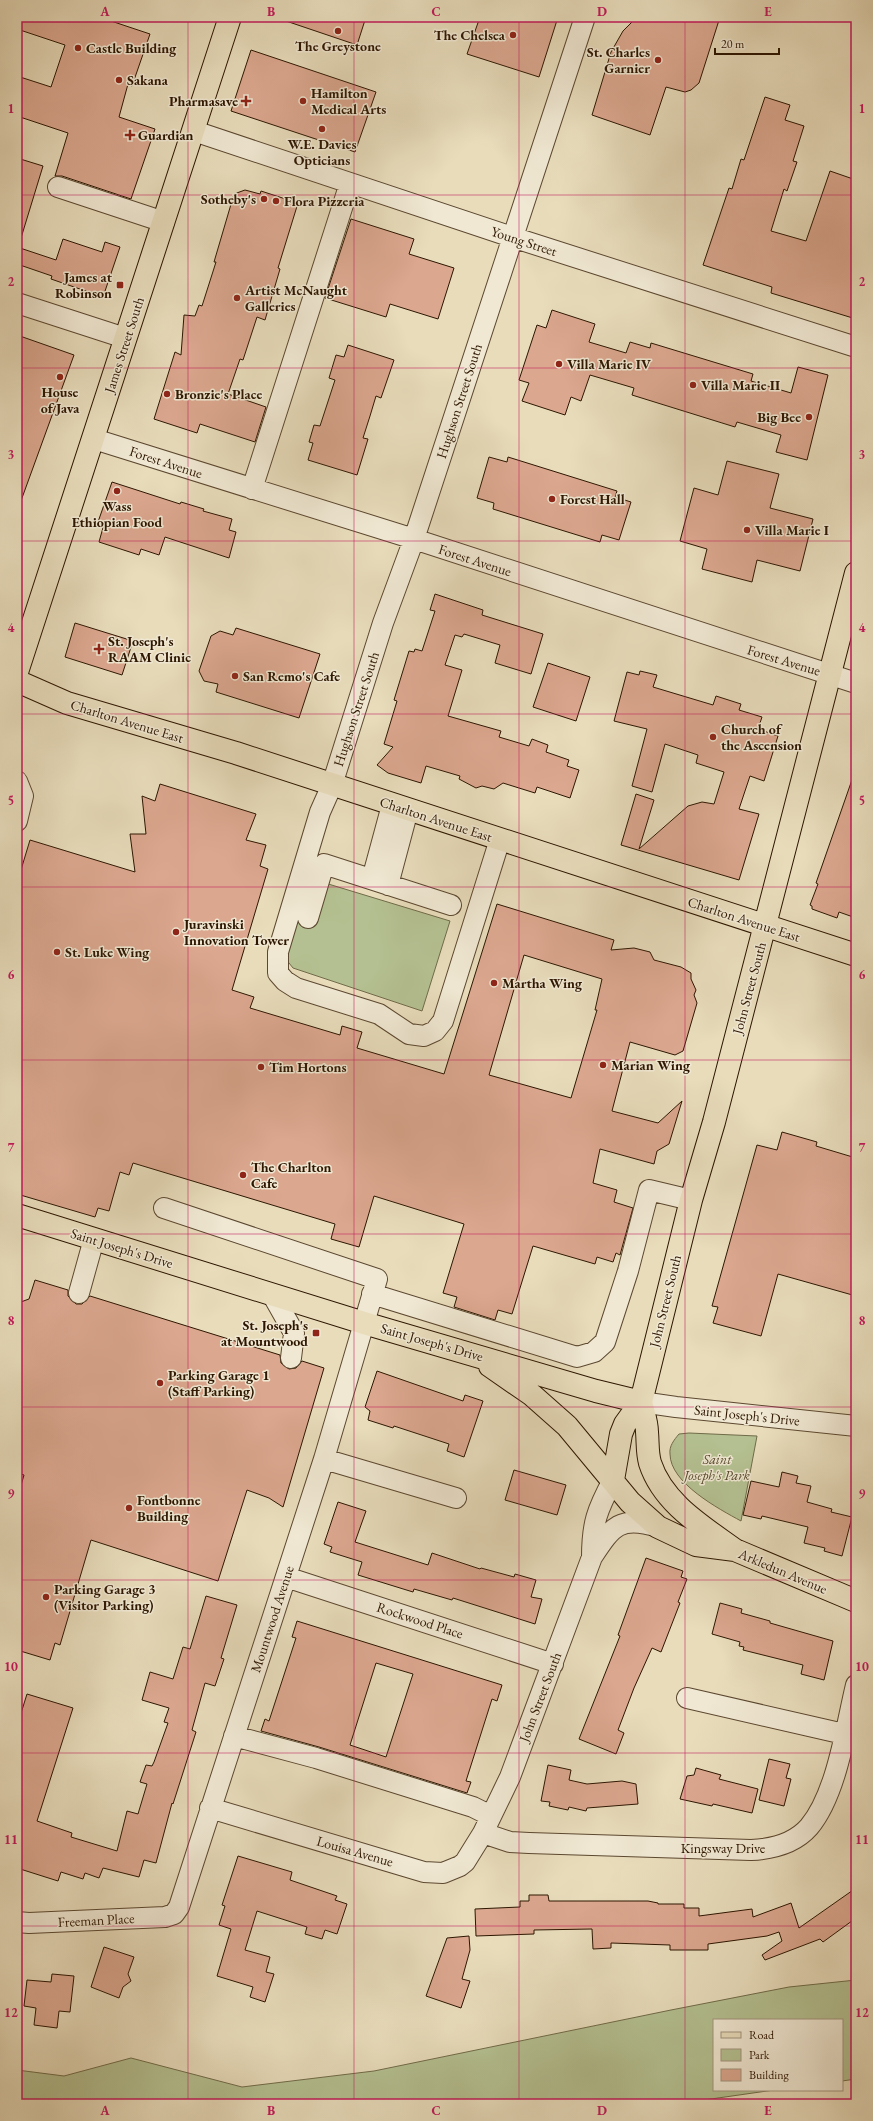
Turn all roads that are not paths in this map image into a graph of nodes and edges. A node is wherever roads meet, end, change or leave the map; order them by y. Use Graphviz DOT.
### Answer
graph roads {
  1 [pos="230,17"];
  2 [pos="585,17"];
  3 [pos="194,131"];
  4 [pos="350,183"];
  5 [pos="58,187"];
  6 [pos="164,222"];
  7 [pos="512,237"];
  8 [pos="17,303"];
  9 [pos="125,338"];
  10 [pos="856,347"];
  11 [pos="94,440"];
  12 [pos="252,489"];
  13 [pos="414,539"];
  14 [pos="856,573"];
  15 [pos="17,672"];
  16 [pos="830,675"];
  17 [pos="17,681"];
  18 [pos="856,683"];
  19 [pos="17,781"];
  20 [pos="332,785"];
  21 [pos="400,807"];
  22 [pos="17,821"];
  23 [pos="500,839"];
  24 [pos="380,882"];
  25 [pos="451,905"];
  26 [pos="308,918"];
  27 [pos="765,926"];
  28 [pos="856,956"];
  29 [pos="691,1200"];
  30 [pos="164,1208"];
  31 [pos="17,1215"];
  32 [pos="94,1239"];
  33 [pos="80,1292"];
  34 [pos="272,1294"];
  35 [pos="372,1294"];
  36 [pos="364,1322"];
  37 [pos="470,1354"];
  38 [pos="291,1358"];
  39 [pos="641,1402"];
  40 [pos="856,1426"];
  41 [pos="324,1459"];
  42 [pos="613,1480"];
  43 [pos="456,1498"];
  44 [pos="658,1527"];
  45 [pos="734,1550"];
  46 [pos="592,1557"];
  47 [pos="286,1577"];
  48 [pos="856,1601"];
  49 [pos="553,1664"];
  50 [pos="856,1685"];
  51 [pos="686,1698"];
  52 [pos="844,1734"];
  53 [pos="234,1736"];
  54 [pos="210,1808"];
  55 [pos="487,1825"];
  56 [pos="174,1914"];
  57 [pos="17,1922"];
  1 -- 3 [label="main road, James Street South"];
  2 -- 7 [label="street, Hughson Street South"];
  3 -- 4 [label="street, Young Street"];
  3 -- 6 [label="main road, James Street South"];
  4 -- 7 [label="street, Young Street"];
  4 -- 12 [label="street"];
  5 -- 6 [label="street"];
  6 -- 9 [label="main road, James Street South"];
  7 -- 10 [label="street, Young Street"];
  7 -- 13 [label="street, Hughson Street South"];
  8 -- 9 [label="street"];
  9 -- 11 [label="main road, James Street South"];
  11 -- 12 [label="street, Forest Avenue"];
  11 -- 15 [label="main road, James Street South"];
  12 -- 13 [label="street, Forest Avenue"];
  13 -- 16 [label="street, Forest Avenue"];
  13 -- 20 [label="street, Hughson Street South"];
  14 -- 16 [label="main road, John Street South"];
  16 -- 18 [label="street, Forest Avenue"];
  16 -- 27 [label="main road, John Street South"];
  17 -- 20 [label="main road, Charlton Avenue East"];
  19 -- 22 [label="street"];
  20 -- 21 [label="main road, Charlton Avenue East"];
  20 -- 23 [label="street, Hughson Street South"];
  21 -- 23 [label="main road, Charlton Avenue East"];
  21 -- 24 [label="street"];
  23 -- 27 [label="main road, Charlton Avenue East"];
  24 -- 25 [label="street"];
  24 -- 26 [label="street"];
  27 -- 28 [label="main road, Charlton Avenue East"];
  27 -- 29 [label="main road, John Street South"];
  29 -- 35 [label="street"];
  29 -- 39 [label="main road, John Street South"];
  30 -- 35 [label="street, Mountwood Avenue"];
  31 -- 32 [label="main road, Saint Joseph's Drive"];
  32 -- 33 [label="street"];
  32 -- 34 [label="main road, Saint Joseph's Drive"];
  34 -- 36 [label="main road, Saint Joseph's Drive"];
  34 -- 38 [label="street"];
  35 -- 36 [label="street, Mountwood Avenue"];
  36 -- 37 [label="main road, Saint Joseph's Drive"];
  36 -- 41 [label="street, Mountwood Avenue"];
  37 -- 39 [label="main road, Saint Joseph's Drive"];
  37 -- 42 [label="main road, Arkledun Avenue"];
  39 -- 40 [label="street, Saint Joseph's Drive"];
  39 -- 42 [label="main road, John Street South"];
  39 -- 45 [label="main road, John Street South"];
  41 -- 43 [label="street"];
  41 -- 47 [label="street, Mountwood Avenue"];
  42 -- 44 [label="main road, Arkledun Avenue"];
  42 -- 46 [label="street, John Street South"];
  44 -- 45 [label="main road, Arkledun Avenue"];
  44 -- 46 [label="street, John Street South"];
  45 -- 48 [label="main road, Arkledun Avenue"];
  46 -- 49 [label="street, John Street South"];
  47 -- 49 [label="street, Rockwood Place"];
  47 -- 53 [label="street, Mountwood Avenue"];
  49 -- 55 [label="street, John Street South"];
  50 -- 52 [label="street, Kingsway Drive"];
  51 -- 52 [label="street"];
  52 -- 55 [label="street, Kingsway Drive"];
  53 -- 54 [label="street, Mountwood Avenue"];
  53 -- 55 [label="street, Kingsway Drive"];
  54 -- 55 [label="street, Louisa Avenue"];
  54 -- 56 [label="street, Mountwood Avenue"];
  56 -- 57 [label="street, Freeman Place"];
}
